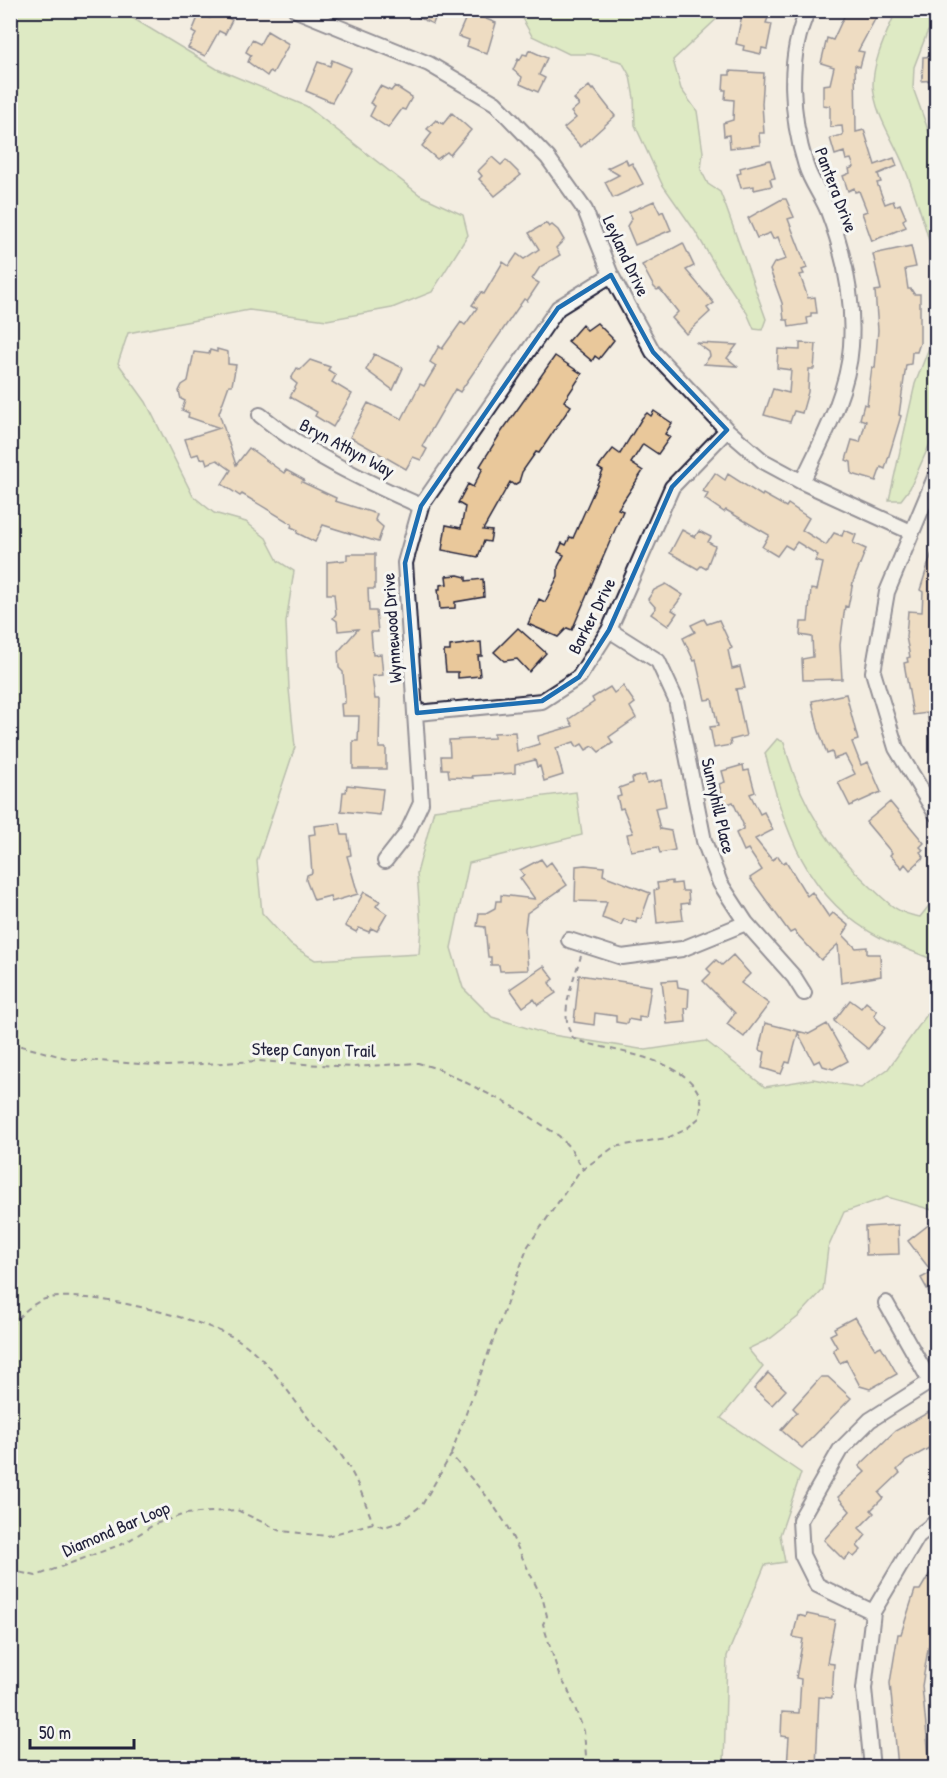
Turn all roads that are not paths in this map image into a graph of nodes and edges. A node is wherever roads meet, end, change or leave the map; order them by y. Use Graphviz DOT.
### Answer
graph roads {
  1 [pos="296,10"];
  2 [pos="808,10"];
  3 [pos="611,275"];
  4 [pos="260,415"];
  5 [pos="727,430"];
  6 [pos="936,475"];
  7 [pos="802,482"];
  8 [pos="422,506"];
  9 [pos="911,532"];
  10 [pos="609,630"];
  11 [pos="417,714"];
  12 [pos="936,814"];
  13 [pos="385,861"];
  14 [pos="746,923"];
  15 [pos="569,940"];
  16 [pos="804,993"];
  17 [pos="886,1303"];
  18 [pos="933,1379"];
  19 [pos="936,1522"];
  20 [pos="873,1612"];
  21 [pos="872,1767"];
  1 -- 3 [label="street, Leyland Drive"];
  2 -- 7 [label="street, Pantera Drive"];
  3 -- 5 [label="street, Leyland Drive"];
  3 -- 8 [label="street, Wynnewood Drive"];
  4 -- 8 [label="street, Bryn Athyn Way"];
  5 -- 7 [label="street, Leyland Drive"];
  5 -- 10 [label="street, Barker Drive"];
  6 -- 9 [label="street"];
  7 -- 9 [label="street, Leyland Drive"];
  8 -- 11 [label="street, Wynnewood Drive"];
  9 -- 12 [label="street"];
  10 -- 11 [label="street, Barker Drive"];
  10 -- 14 [label="street, Sunnyhill Place"];
  11 -- 13 [label="street, Wynnewood Drive"];
  14 -- 15 [label="street"];
  14 -- 16 [label="street, Sunnyhill Place"];
  17 -- 18 [label="street"];
  18 -- 20 [label="street"];
  19 -- 20 [label="street"];
  20 -- 21 [label="street"];
}
